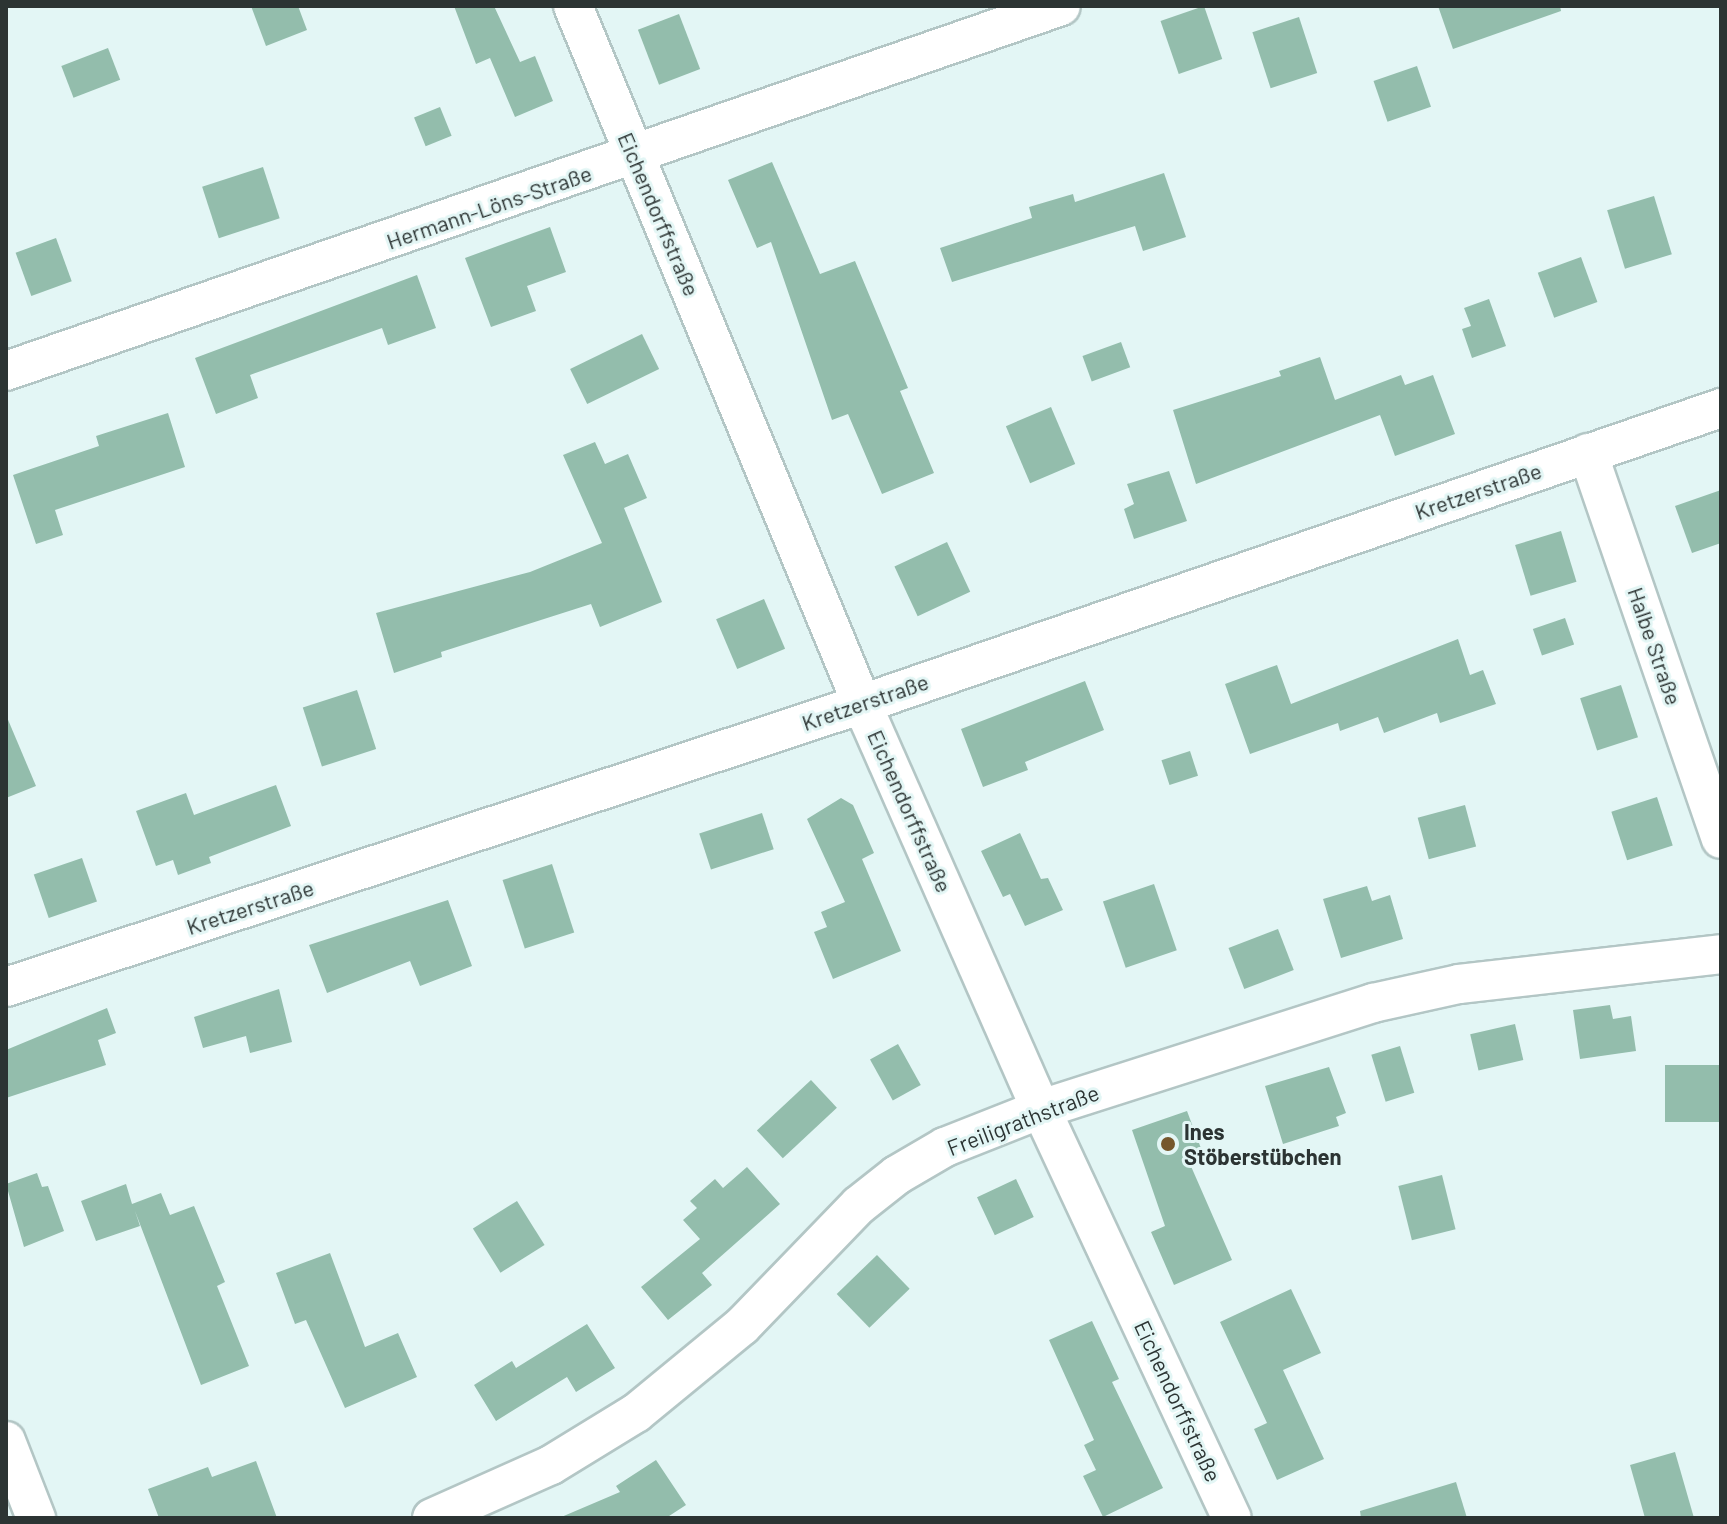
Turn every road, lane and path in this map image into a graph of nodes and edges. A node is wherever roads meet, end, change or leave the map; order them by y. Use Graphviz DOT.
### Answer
graph roads {
  1 [pos="573,6"];
  2 [pos="1061,6"];
  3 [pos="634,156"];
  4 [pos="6,371"];
  5 [pos="1721,408"];
  6 [pos="1588,453"];
  7 [pos="862,704"];
  8 [pos="1721,839"];
  9 [pos="1721,954"];
  10 [pos="6,987"];
  11 [pos="1041,1109"];
  12 [pos="6,1441"];
  13 [pos="36,1518"];
  14 [pos="432,1518"];
  15 [pos="1232,1518"];
  1 -- 3 [label="street, Eichendorffstraße"];
  2 -- 3 [label="street, Hermann-Löns-Straße"];
  3 -- 4 [label="street, Hermann-Löns-Straße"];
  3 -- 7 [label="street, Eichendorffstraße"];
  5 -- 6 [label="street, Kretzerstraße"];
  6 -- 7 [label="street, Kretzerstraße"];
  6 -- 8 [label="street, Halbe Straße"];
  7 -- 10 [label="street, Kretzerstraße"];
  7 -- 11 [label="street, Eichendorffstraße"];
  9 -- 11 [label="street, Freiligrathstraße"];
  11 -- 14 [label="street, Freiligrathstraße"];
  11 -- 15 [label="street, Eichendorffstraße"];
  12 -- 13 [label="street"];
}
